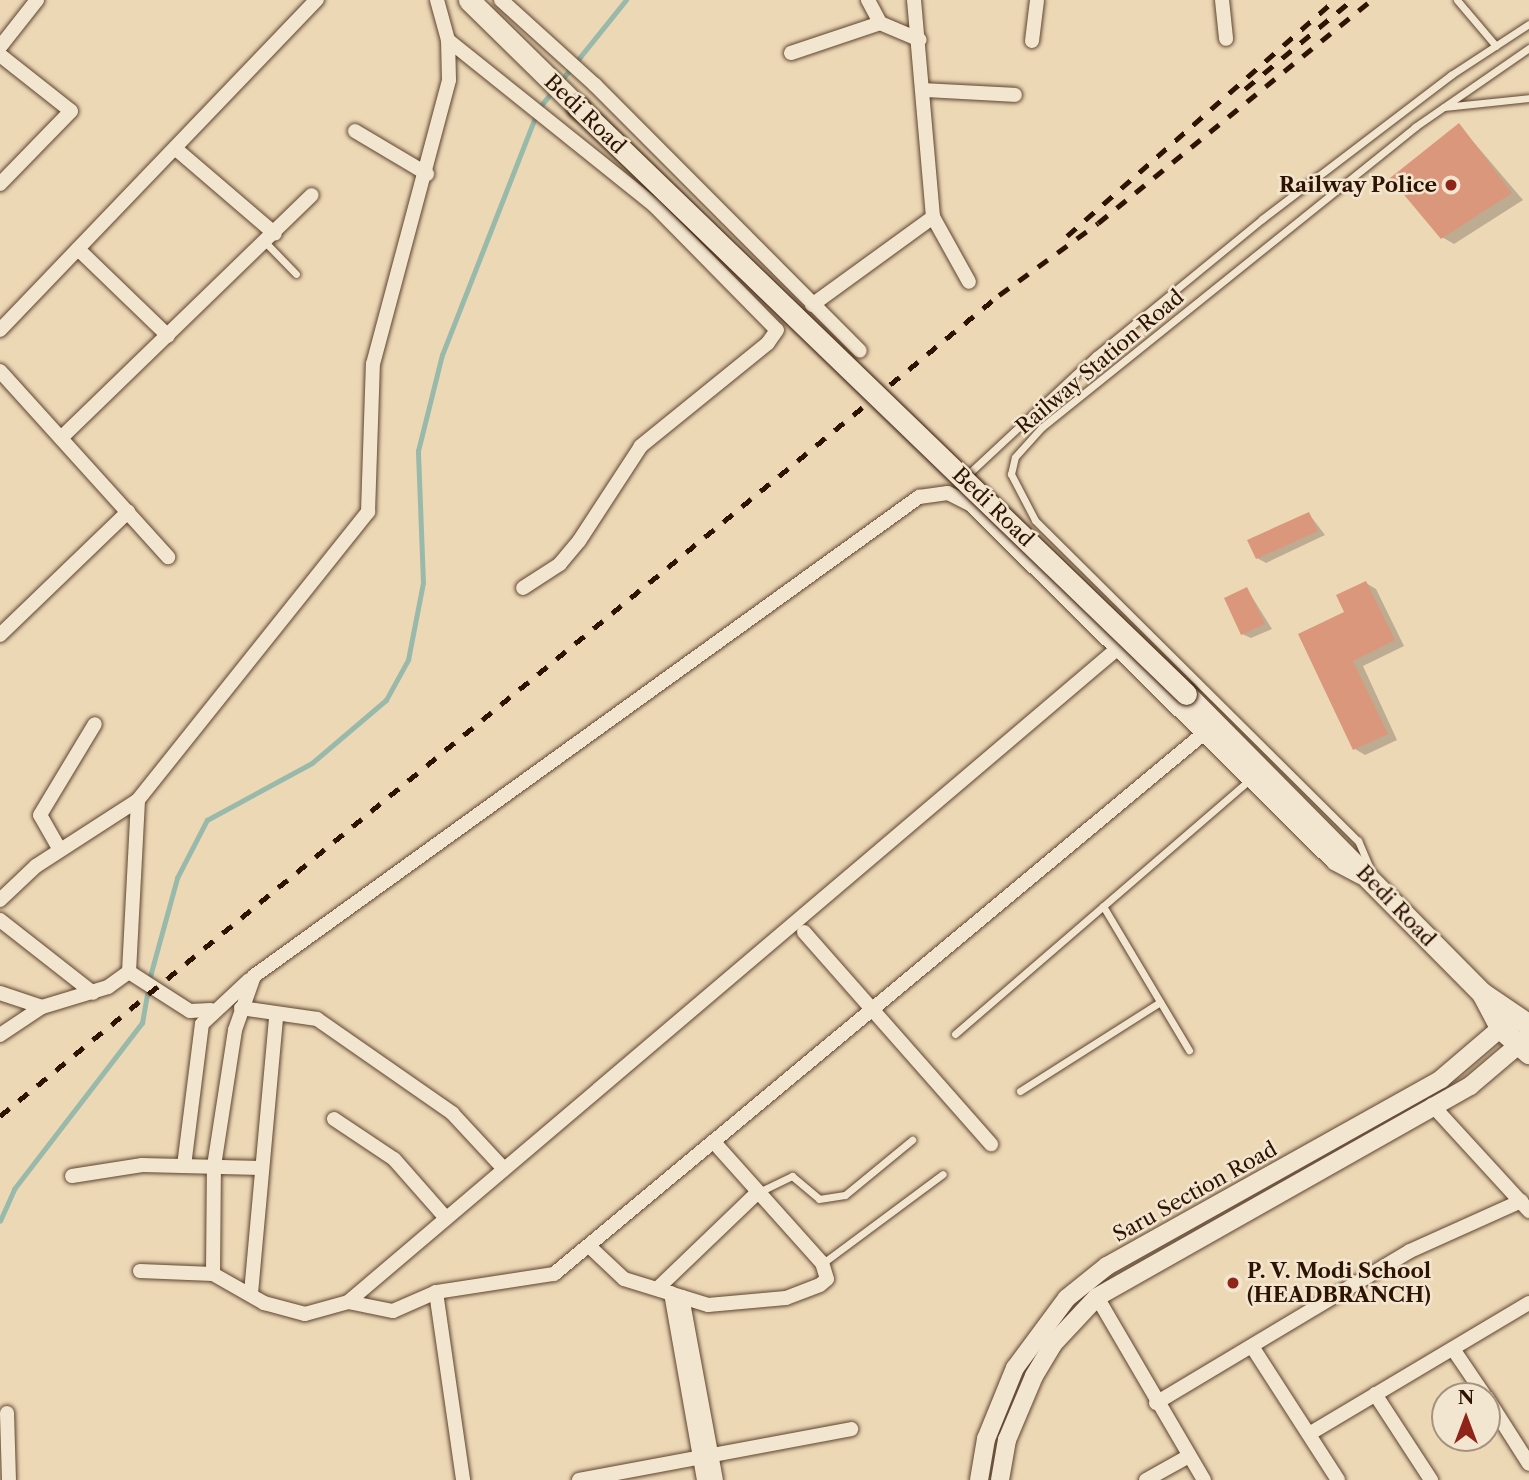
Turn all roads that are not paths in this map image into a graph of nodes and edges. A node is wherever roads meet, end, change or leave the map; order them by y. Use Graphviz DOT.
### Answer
graph roads {
  1 [pos="37,0"];
  2 [pos="317,0"];
  3 [pos="437,0"];
  4 [pos="469,0"];
  5 [pos="501,0"];
  6 [pos="869,0"];
  7 [pos="914,0"];
  8 [pos="1037,0"];
  9 [pos="1222,0"];
  10 [pos="1457,0"];
  11 [pos="880,23"];
  12 [pos="1529,24"];
  13 [pos="1226,39"];
  14 [pos="448,40"];
  15 [pos="920,40"];
  16 [pos="1032,41"];
  17 [pos="1496,46"];
  18 [pos="0,47"];
  19 [pos="1529,48"];
  20 [pos="791,53"];
  21 [pos="0,55"];
  22 [pos="1515,57"];
  23 [pos="1529,57"];
  24 [pos="924,90"];
  25 [pos="1015,95"];
  26 [pos="1529,98"];
  27 [pos="1444,107"];
  28 [pos="355,131"];
  29 [pos="176,149"];
  30 [pos="427,174"];
  31 [pos="0,184"];
  32 [pos="312,195"];
  33 [pos="933,217"];
  34 [pos="270,238"];
  35 [pos="78,250"];
  36 [pos="296,274"];
  37 [pos="969,282"];
  38 [pos="812,305"];
  39 [pos="0,330"];
  40 [pos="168,336"];
  41 [pos="860,351"];
  42 [pos="0,371"];
  43 [pos="61,438"];
  44 [pos="948,493"];
  45 [pos="128,512"];
  46 [pos="169,557"];
  47 [pos="523,589"];
  48 [pos="0,635"];
  49 [pos="1117,649"];
  50 [pos="95,724"];
  51 [pos="1203,734"];
  52 [pos="1250,779"];
  53 [pos="138,800"];
  54 [pos="60,850"];
  55 [pos="1374,884"];
  56 [pos="0,900"];
  57 [pos="1103,906"];
  58 [pos="0,920"];
  59 [pos="804,932"];
  60 [pos="129,972"];
  61 [pos="254,976"];
  62 [pos="0,993"];
  63 [pos="93,993"];
  64 [pos="1482,993"];
  65 [pos="1160,1002"];
  66 [pos="42,1007"];
  67 [pos="241,1008"];
  68 [pos="211,1010"];
  69 [pos="871,1013"];
  70 [pos="276,1017"];
  71 [pos="1522,1019"];
  72 [pos="1501,1029"];
  73 [pos="955,1034"];
  74 [pos="0,1035"];
  75 [pos="1526,1045"];
  76 [pos="1189,1050"];
  77 [pos="1020,1091"];
  78 [pos="1432,1105"];
  79 [pos="334,1119"];
  80 [pos="912,1140"];
  81 [pos="714,1142"];
  82 [pos="991,1144"];
  83 [pos="184,1166"];
  84 [pos="214,1166"];
  85 [pos="261,1168"];
  86 [pos="504,1169"];
  87 [pos="943,1174"];
  88 [pos="72,1176"];
  89 [pos="758,1192"];
  90 [pos="1525,1206"];
  91 [pos="446,1218"];
  92 [pos="589,1245"];
  93 [pos="825,1268"];
  94 [pos="140,1271"];
  95 [pos="213,1274"];
  96 [pos="837,1290"];
  97 [pos="436,1292"];
  98 [pos="671,1292"];
  99 [pos="251,1293"];
  100 [pos="1097,1297"];
  101 [pos="348,1302"];
  102 [pos="1529,1303"];
  103 [pos="1253,1348"];
  104 [pos="1452,1349"];
  105 [pos="1475,1382"];
  106 [pos="1375,1394"];
  107 [pos="1156,1403"];
  108 [pos="7,1413"];
  109 [pos="1501,1420"];
  110 [pos="851,1429"];
  111 [pos="1309,1434"];
  112 [pos="1189,1456"];
  113 [pos="706,1458"];
  114 [pos="1529,1464"];
  115 [pos="9,1480"];
  116 [pos="463,1480"];
  117 [pos="579,1480"];
  118 [pos="704,1480"];
  119 [pos="716,1480"];
  120 [pos="979,1480"];
  121 [pos="1000,1480"];
  122 [pos="1146,1480"];
  123 [pos="1204,1480"];
  124 [pos="1338,1480"];
  125 [pos="1431,1480"];
  1 -- 18 [label="street"];
  2 -- 29 [label="street"];
  3 -- 14 [label="street"];
  4 -- 55 [label="main road, Bedi Road, bridge"];
  5 -- 38 [label="street"];
  6 -- 11 [label="street"];
  7 -- 15 [label="street"];
  8 -- 16 [label="street"];
  9 -- 13 [label="street"];
  10 -- 17 [label="lane"];
  11 -- 15 [label="street"];
  11 -- 20 [label="street"];
  12 -- 17 [label="lane, Railway Station Road"];
  14 -- 30 [label="street"];
  14 -- 47 [label="street"];
  15 -- 24 [label="street"];
  17 -- 44 [label="lane, Railway Station Road"];
  19 -- 22 [label="lane, Railway Station Road"];
  21 -- 31 [label="street"];
  22 -- 23 [label="lane"];
  22 -- 27 [label="lane, Railway Station Road"];
  24 -- 25 [label="street"];
  24 -- 33 [label="street"];
  26 -- 27 [label="lane"];
  27 -- 55 [label="lane, Railway Station Road"];
  28 -- 30 [label="street"];
  29 -- 34 [label="street"];
  29 -- 35 [label="street"];
  30 -- 53 [label="street"];
  32 -- 34 [label="street"];
  33 -- 37 [label="street"];
  33 -- 38 [label="street"];
  34 -- 36 [label="lane"];
  34 -- 40 [label="street"];
  35 -- 39 [label="street"];
  35 -- 40 [label="street"];
  38 -- 41 [label="street"];
  40 -- 43 [label="street"];
  42 -- 43 [label="street"];
  43 -- 45 [label="street"];
  44 -- 49 [label="street"];
  44 -- 61 [label="street"];
  45 -- 46 [label="street"];
  45 -- 48 [label="street"];
  49 -- 51 [label="street"];
  49 -- 86 [label="street"];
  50 -- 54 [label="street"];
  51 -- 52 [label="street"];
  51 -- 69 [label="street"];
  52 -- 55 [label="street"];
  52 -- 57 [label="lane"];
  53 -- 54 [label="street"];
  53 -- 60 [label="street"];
  54 -- 56 [label="street"];
  55 -- 64 [label="main road, Bedi Road"];
  57 -- 65 [label="lane"];
  57 -- 73 [label="lane"];
  58 -- 63 [label="street"];
  59 -- 69 [label="street"];
  60 -- 63 [label="street"];
  60 -- 68 [label="street"];
  61 -- 67 [label="street"];
  61 -- 68 [label="street"];
  62 -- 66 [label="street"];
  63 -- 66 [label="street"];
  64 -- 71 [label="main road"];
  64 -- 72 [label="main road, Bedi Road"];
  65 -- 76 [label="lane"];
  65 -- 77 [label="lane"];
  66 -- 74 [label="street"];
  67 -- 70 [label="street"];
  67 -- 84 [label="street"];
  68 -- 83 [label="street"];
  69 -- 81 [label="street"];
  69 -- 82 [label="street"];
  70 -- 85 [label="street"];
  70 -- 86 [label="street"];
  71 -- 72 [label="street, Saru Section Road"];
  72 -- 75 [label="main road"];
  72 -- 120 [label="street, Saru Section Road"];
  75 -- 78 [label="street, Saru Section Road"];
  78 -- 90 [label="street"];
  78 -- 100 [label="street, Saru Section Road"];
  79 -- 91 [label="street"];
  80 -- 89 [label="lane"];
  81 -- 89 [label="street"];
  81 -- 92 [label="street"];
  83 -- 84 [label="street"];
  83 -- 88 [label="street"];
  84 -- 85 [label="street"];
  84 -- 95 [label="street"];
  85 -- 99 [label="street"];
  86 -- 91 [label="street"];
  87 -- 93 [label="lane"];
  89 -- 93 [label="street"];
  89 -- 98 [label="street"];
  90 -- 103 [label="street"];
  91 -- 101 [label="street"];
  92 -- 97 [label="street"];
  92 -- 98 [label="street"];
  93 -- 96 [label="street"];
  93 -- 98 [label="street"];
  94 -- 95 [label="street"];
  95 -- 99 [label="street"];
  97 -- 101 [label="street"];
  97 -- 116 [label="street"];
  98 -- 113 [label="street"];
  99 -- 101 [label="street"];
  100 -- 107 [label="street"];
  100 -- 121 [label="street, Saru Section Road"];
  102 -- 104 [label="street"];
  103 -- 107 [label="street"];
  103 -- 111 [label="street"];
  104 -- 105 [label="street"];
  104 -- 106 [label="street"];
  106 -- 111 [label="street"];
  106 -- 125 [label="street"];
  107 -- 112 [label="street"];
  108 -- 115 [label="street"];
  109 -- 114 [label="street"];
  110 -- 113 [label="street"];
  111 -- 124 [label="street"];
  112 -- 122 [label="street"];
  112 -- 123 [label="street"];
  113 -- 117 [label="street"];
  113 -- 118 [label="street"];
  113 -- 119 [label="street"];
}
